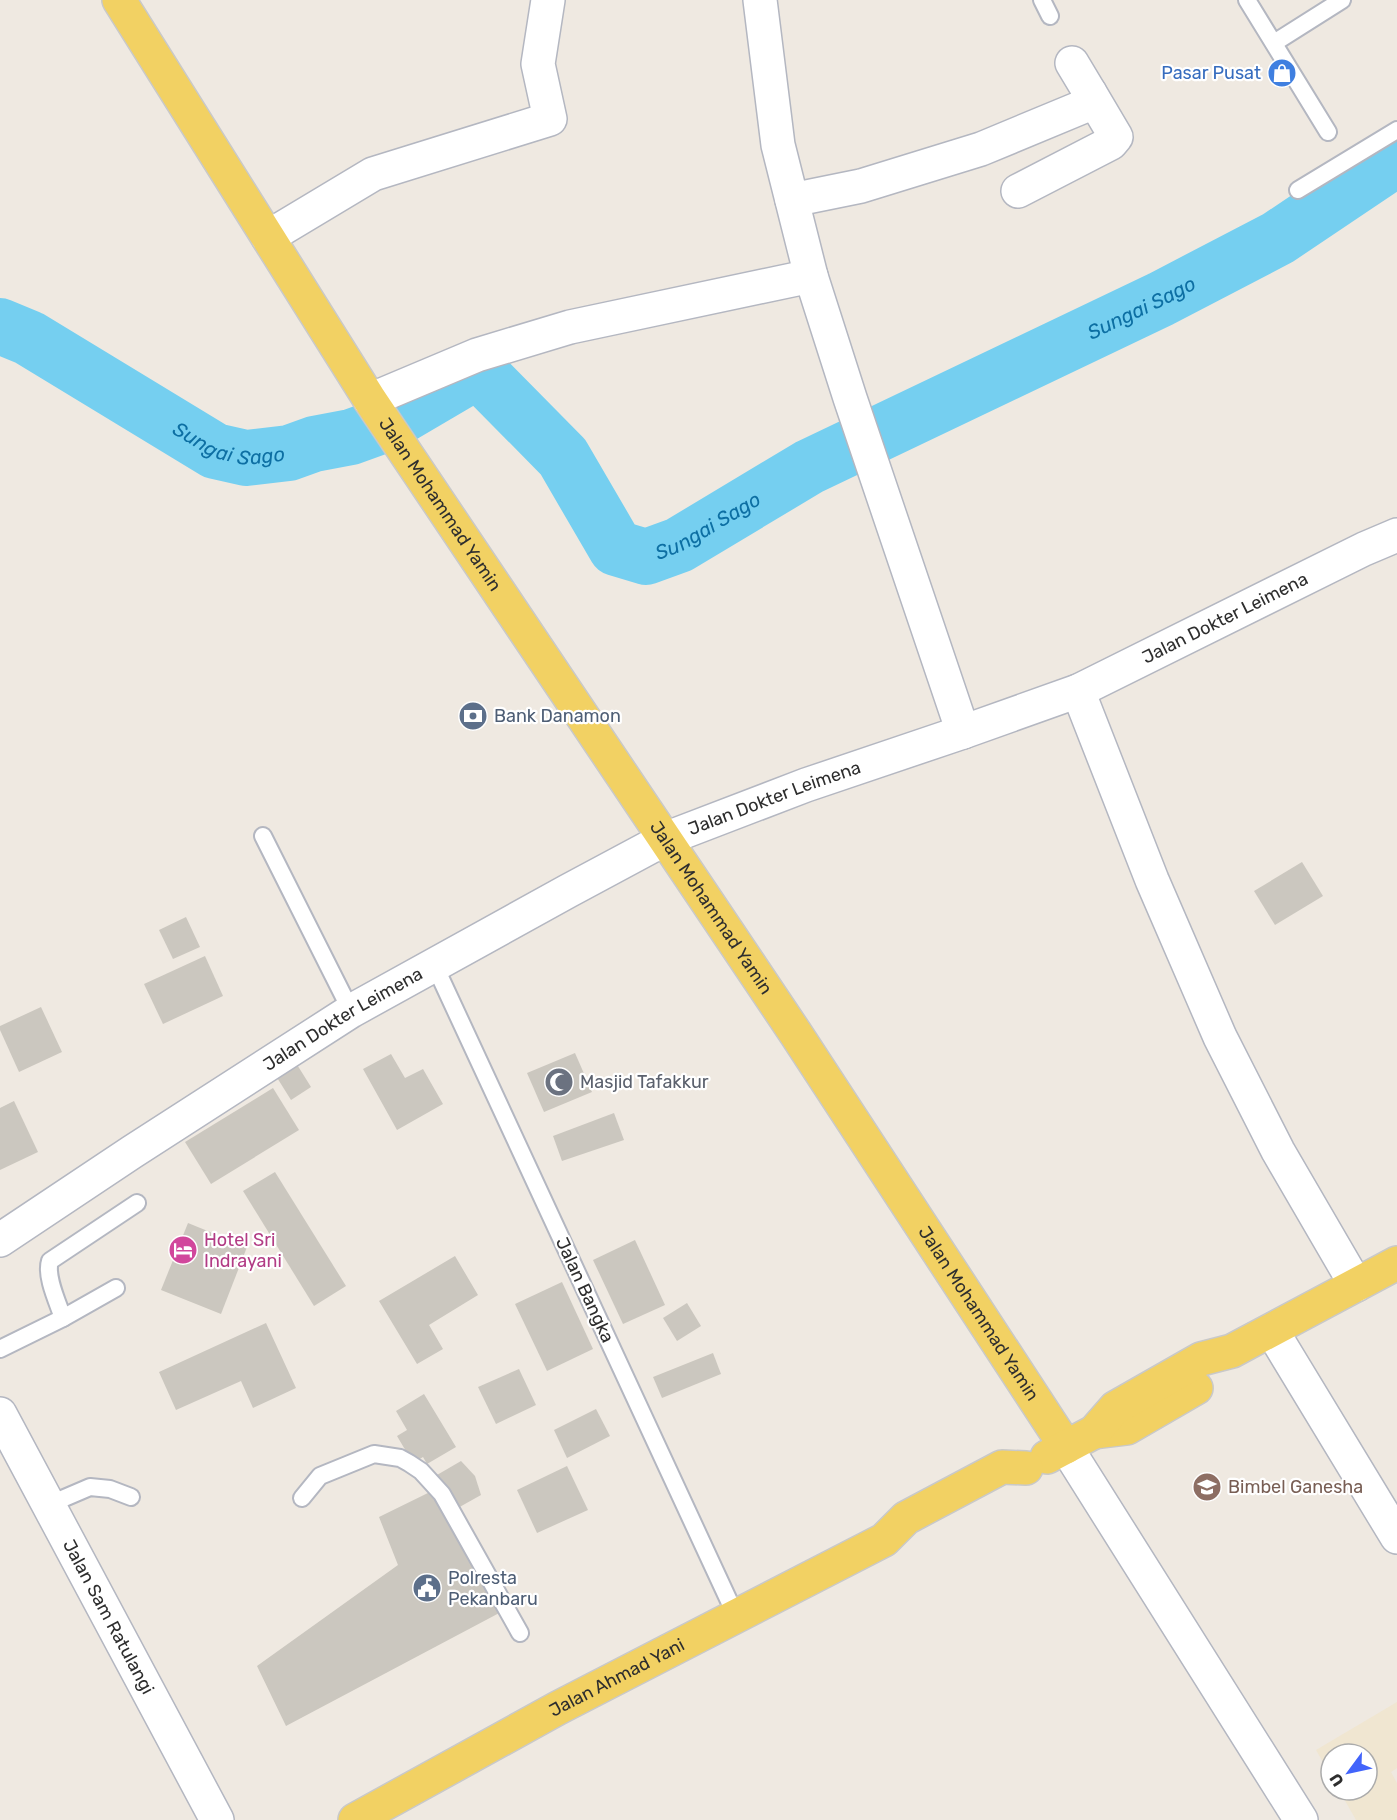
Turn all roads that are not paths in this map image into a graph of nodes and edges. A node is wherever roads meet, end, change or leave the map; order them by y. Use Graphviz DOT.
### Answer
graph roads {
  1 [pos="118,0"];
  2 [pos="548,0"];
  3 [pos="760,0"];
  4 [pos="1042,0"];
  5 [pos="1247,0"];
  6 [pos="1342,0"];
  7 [pos="1050,16"];
  8 [pos="1274,43"];
  9 [pos="1072,63"];
  10 [pos="1090,93"];
  11 [pos="1397,130"];
  12 [pos="1328,132"];
  13 [pos="1298,190"];
  14 [pos="1018,191"];
  15 [pos="792,200"];
  16 [pos="268,237"];
  17 [pos="811,276"];
  18 [pos="374,405"];
  19 [pos="1397,535"];
  20 [pos="1078,691"];
  21 [pos="963,732"];
  22 [pos="263,836"];
  23 [pos="665,839"];
  24 [pos="434,964"];
  25 [pos="351,1011"];
  26 [pos="137,1203"];
  27 [pos="0,1240"];
  28 [pos="1397,1263"];
  29 [pos="1356,1285"];
  30 [pos="116,1288"];
  31 [pos="63,1318"];
  32 [pos="1272,1331"];
  33 [pos="0,1349"];
  34 [pos="0,1414"];
  35 [pos="1080,1439"];
  36 [pos="131,1497"];
  37 [pos="302,1498"];
  38 [pos="48,1505"];
  39 [pos="1397,1537"];
  40 [pos="736,1616"];
  41 [pos="520,1633"];
  42 [pos="216,1820"];
  43 [pos="355,1820"];
  44 [pos="1301,1820"];
  1 -- 16 [label="main road, Jalan Mohammad Yamin"];
  2 -- 16 [label="street"];
  3 -- 15 [label="street"];
  4 -- 7 [label="lane"];
  5 -- 8 [label="lane"];
  6 -- 8 [label="lane"];
  8 -- 12 [label="lane"];
  9 -- 10 [label="street"];
  10 -- 14 [label="street"];
  10 -- 15 [label="street"];
  11 -- 13 [label="lane"];
  15 -- 17 [label="street"];
  16 -- 18 [label="main road, Jalan Mohammad Yamin"];
  17 -- 18 [label="street"];
  17 -- 21 [label="street"];
  18 -- 23 [label="main road, Jalan Mohammad Yamin"];
  19 -- 20 [label="street, Jalan Dokter Leimena"];
  20 -- 21 [label="street, Jalan Dokter Leimena"];
  20 -- 29 [label="street"];
  21 -- 23 [label="street, Jalan Dokter Leimena"];
  22 -- 25 [label="lane"];
  23 -- 24 [label="street, Jalan Dokter Leimena"];
  23 -- 35 [label="main road, Jalan Mohammad Yamin"];
  24 -- 25 [label="street, Jalan Dokter Leimena"];
  24 -- 40 [label="lane, Jalan Bangka"];
  25 -- 27 [label="street, Jalan Dokter Leimena"];
  26 -- 31 [label="lane"];
  28 -- 29 [label="main road, Jalan Ahmad Yani"];
  29 -- 32 [label="main road, Jalan Ahmad Yani"];
  30 -- 31 [label="lane"];
  31 -- 33 [label="lane"];
  32 -- 35 [label="main road, Jalan Ahmad Yani"];
  32 -- 39 [label="street"];
  34 -- 38 [label="street, Jalan Sam Ratulangi"];
  35 -- 40 [label="main road, Jalan Ahmad Yani"];
  35 -- 44 [label="street, Jalan Mohammad Yamin"];
  36 -- 38 [label="lane"];
  37 -- 41 [label="lane"];
  38 -- 42 [label="street, Jalan Sam Ratulangi"];
  40 -- 43 [label="main road, Jalan Ahmad Yani"];
}
